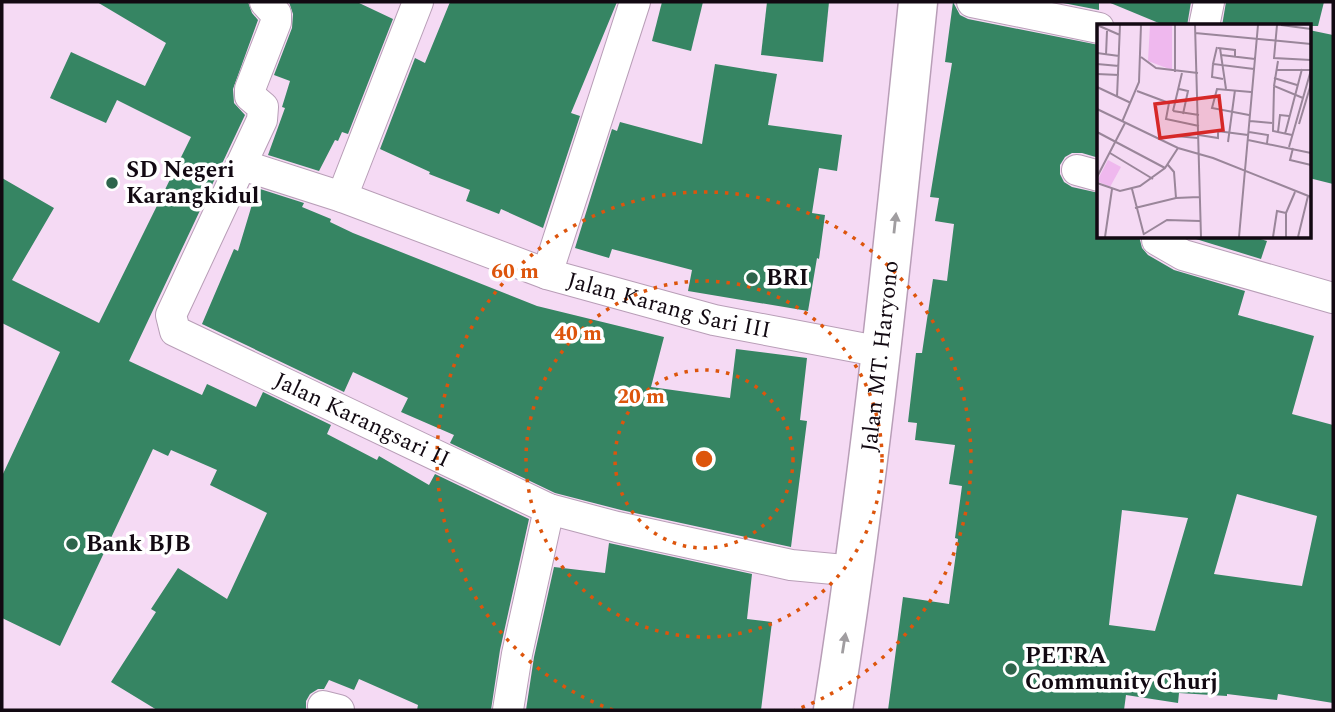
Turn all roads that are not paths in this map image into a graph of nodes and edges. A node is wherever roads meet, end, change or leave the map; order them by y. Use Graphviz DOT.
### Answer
graph roads {
  1 [pos="265,2"];
  2 [pos="418,2"];
  3 [pos="635,2"];
  4 [pos="918,2"];
  5 [pos="972,2"];
  6 [pos="1209,2"];
  7 [pos="1085,17"];
  8 [pos="1204,24"];
  9 [pos="242,165"];
  10 [pos="342,197"];
  11 [pos="1157,238"];
  12 [pos="547,274"];
  13 [pos="1333,299"];
  14 [pos="882,352"];
  15 [pos="549,509"];
  16 [pos="855,572"];
  17 [pos="508,710"];
  18 [pos="833,710"];
  1 -- 9 [label="street"];
  2 -- 10 [label="street"];
  3 -- 12 [label="street"];
  14 -- 4 [label="main road, Jalan MT. Haryono, one-way"];
  5 -- 7 [label="street"];
  6 -- 8 [label="street"];
  9 -- 10 [label="street, Jalan Karang Sari III"];
  9 -- 15 [label="street, Jalan Karangsari II"];
  10 -- 12 [label="street, Jalan Karang Sari III"];
  11 -- 13 [label="street"];
  12 -- 14 [label="street, Jalan Karang Sari III"];
  14 -- 16 [label="main road, Jalan MT. Haryono"];
  15 -- 16 [label="street, Jalan Karangsari II"];
  15 -- 17 [label="street"];
  18 -- 16 [label="main road, Jalan MT. Haryono, one-way"];
}
